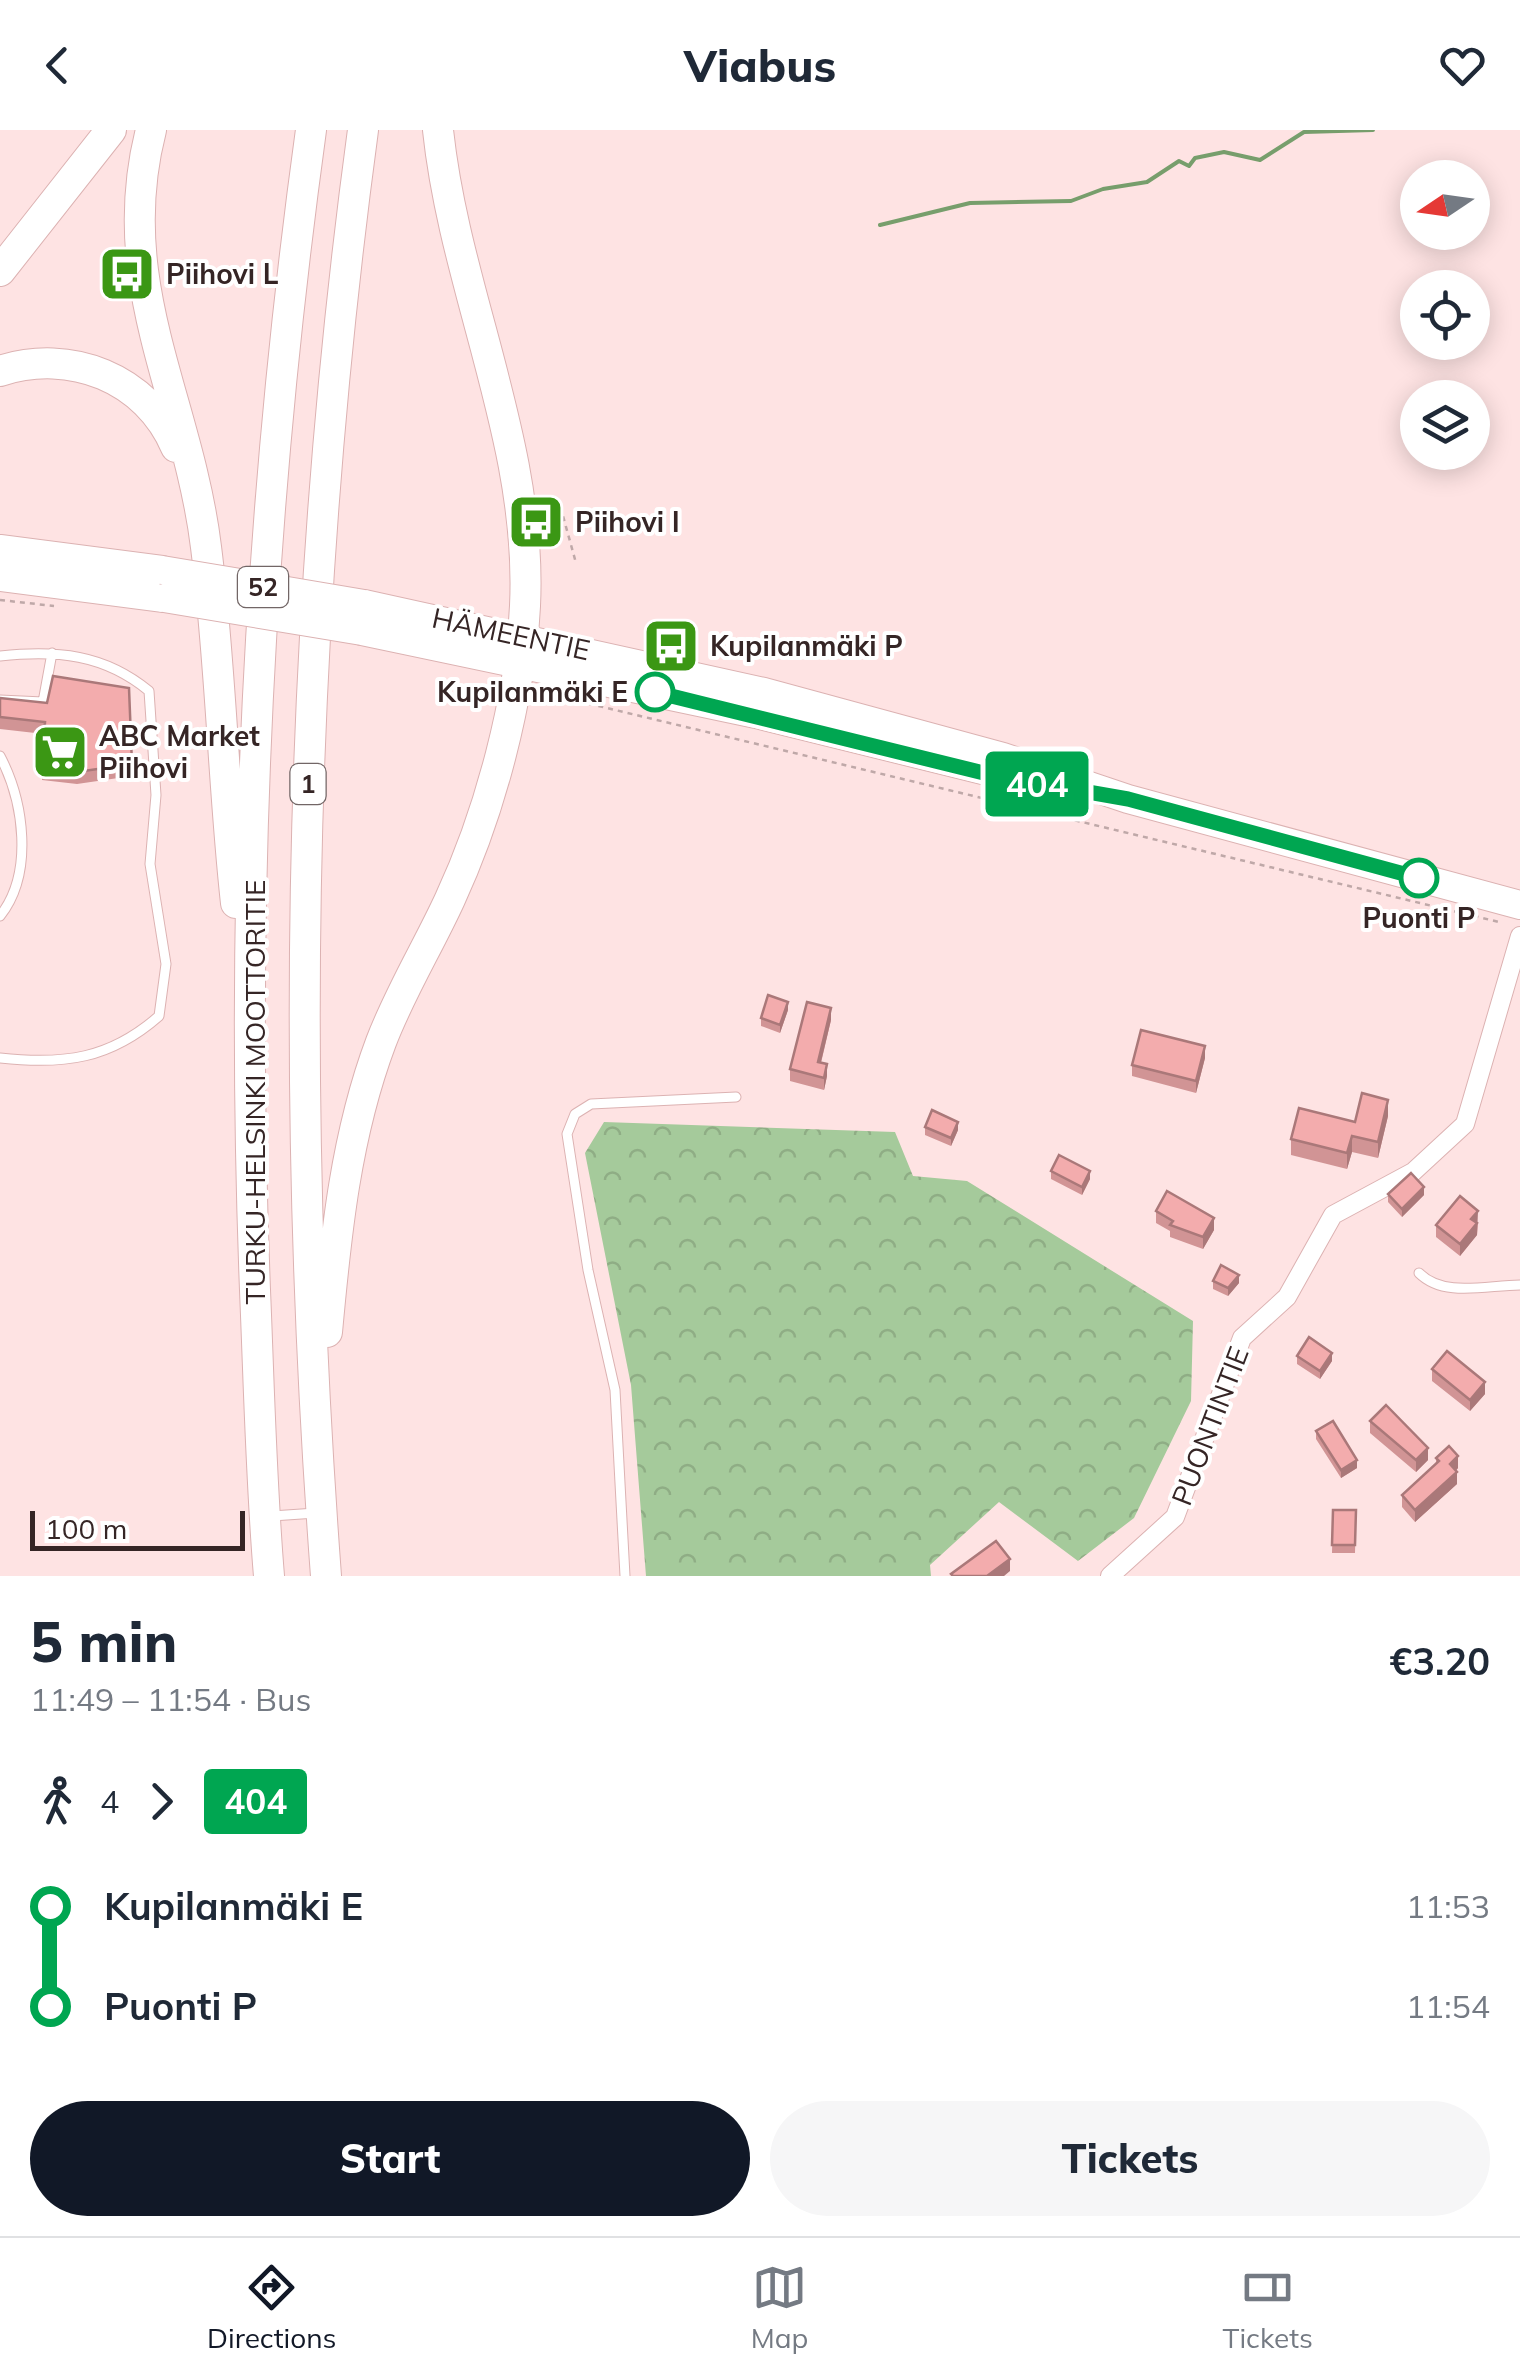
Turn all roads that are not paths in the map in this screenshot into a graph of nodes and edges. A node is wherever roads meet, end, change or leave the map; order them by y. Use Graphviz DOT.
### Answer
graph roads {
  1 [pos="111,130"];
  2 [pos="151,130"];
  3 [pos="311,130"];
  4 [pos="363,130"];
  5 [pos="438,130"];
  6 [pos="0,272"];
  7 [pos="0,371"];
  8 [pos="190,480"];
  9 [pos="0,550"];
  10 [pos="0,576"];
  11 [pos="163,584"];
  12 [pos="52,653"];
  13 [pos="0,656"];
  14 [pos="518,661"];
  15 [pos="0,700"];
  16 [pos="0,756"];
  17 [pos="0,774"];
  18 [pos="11,788"];
  19 [pos="1510,914"];
  20 [pos="0,916"];
  21 [pos="1520,936"];
  22 [pos="248,1011"];
  23 [pos="0,1058"];
  24 [pos="736,1097"];
  25 [pos="1419,1273"];
  26 [pos="1520,1284"];
  27 [pos="317,1440"];
  28 [pos="321,1513"];
  29 [pos="264,1516"];
  30 [pos="270,1576"];
  31 [pos="326,1576"];
  32 [pos="625,1576"];
  33 [pos="1110,1576"];
  1 -- 6 [label="highway"];
  2 -- 8 [label="highway"];
  3 -- 22 [label="highway, TURKU-HELSINKI MOOTTORITIE / 1"];
  4 -- 27 [label="highway, TURKU-HELSINKI MOOTTORITIE / 1"];
  5 -- 14 [label="highway"];
  7 -- 8 [label="highway"];
  8 -- 22 [label="highway"];
  9 -- 11 [label="main road, HÄMEENTIE / 52"];
  10 -- 11 [label="main road, HÄMEENTIE / 52"];
  11 -- 14 [label="main road, HÄMEENTIE / 52, bridge"];
  12 -- 13 [label="lane"];
  12 -- 15 [label="lane"];
  12 -- 23 [label="lane"];
  14 -- 19 [label="main road, HÄMEENTIE / 52"];
  14 -- 27 [label="highway"];
  16 -- 18 [label="lane"];
  17 -- 18 [label="lane"];
  18 -- 20 [label="lane"];
  21 -- 33 [label="street, PUONTINTIE"];
  22 -- 29 [label="highway, TURKU-HELSINKI MOOTTORITIE / 1"];
  24 -- 32 [label="lane"];
  25 -- 26 [label="lane"];
  27 -- 28 [label="highway, TURKU-HELSINKI MOOTTORITIE / 1"];
  28 -- 29 [label="lane"];
  28 -- 31 [label="highway, TURKU-HELSINKI MOOTTORITIE / 1"];
  29 -- 30 [label="highway, TURKU-HELSINKI MOOTTORITIE / 1"];
}
